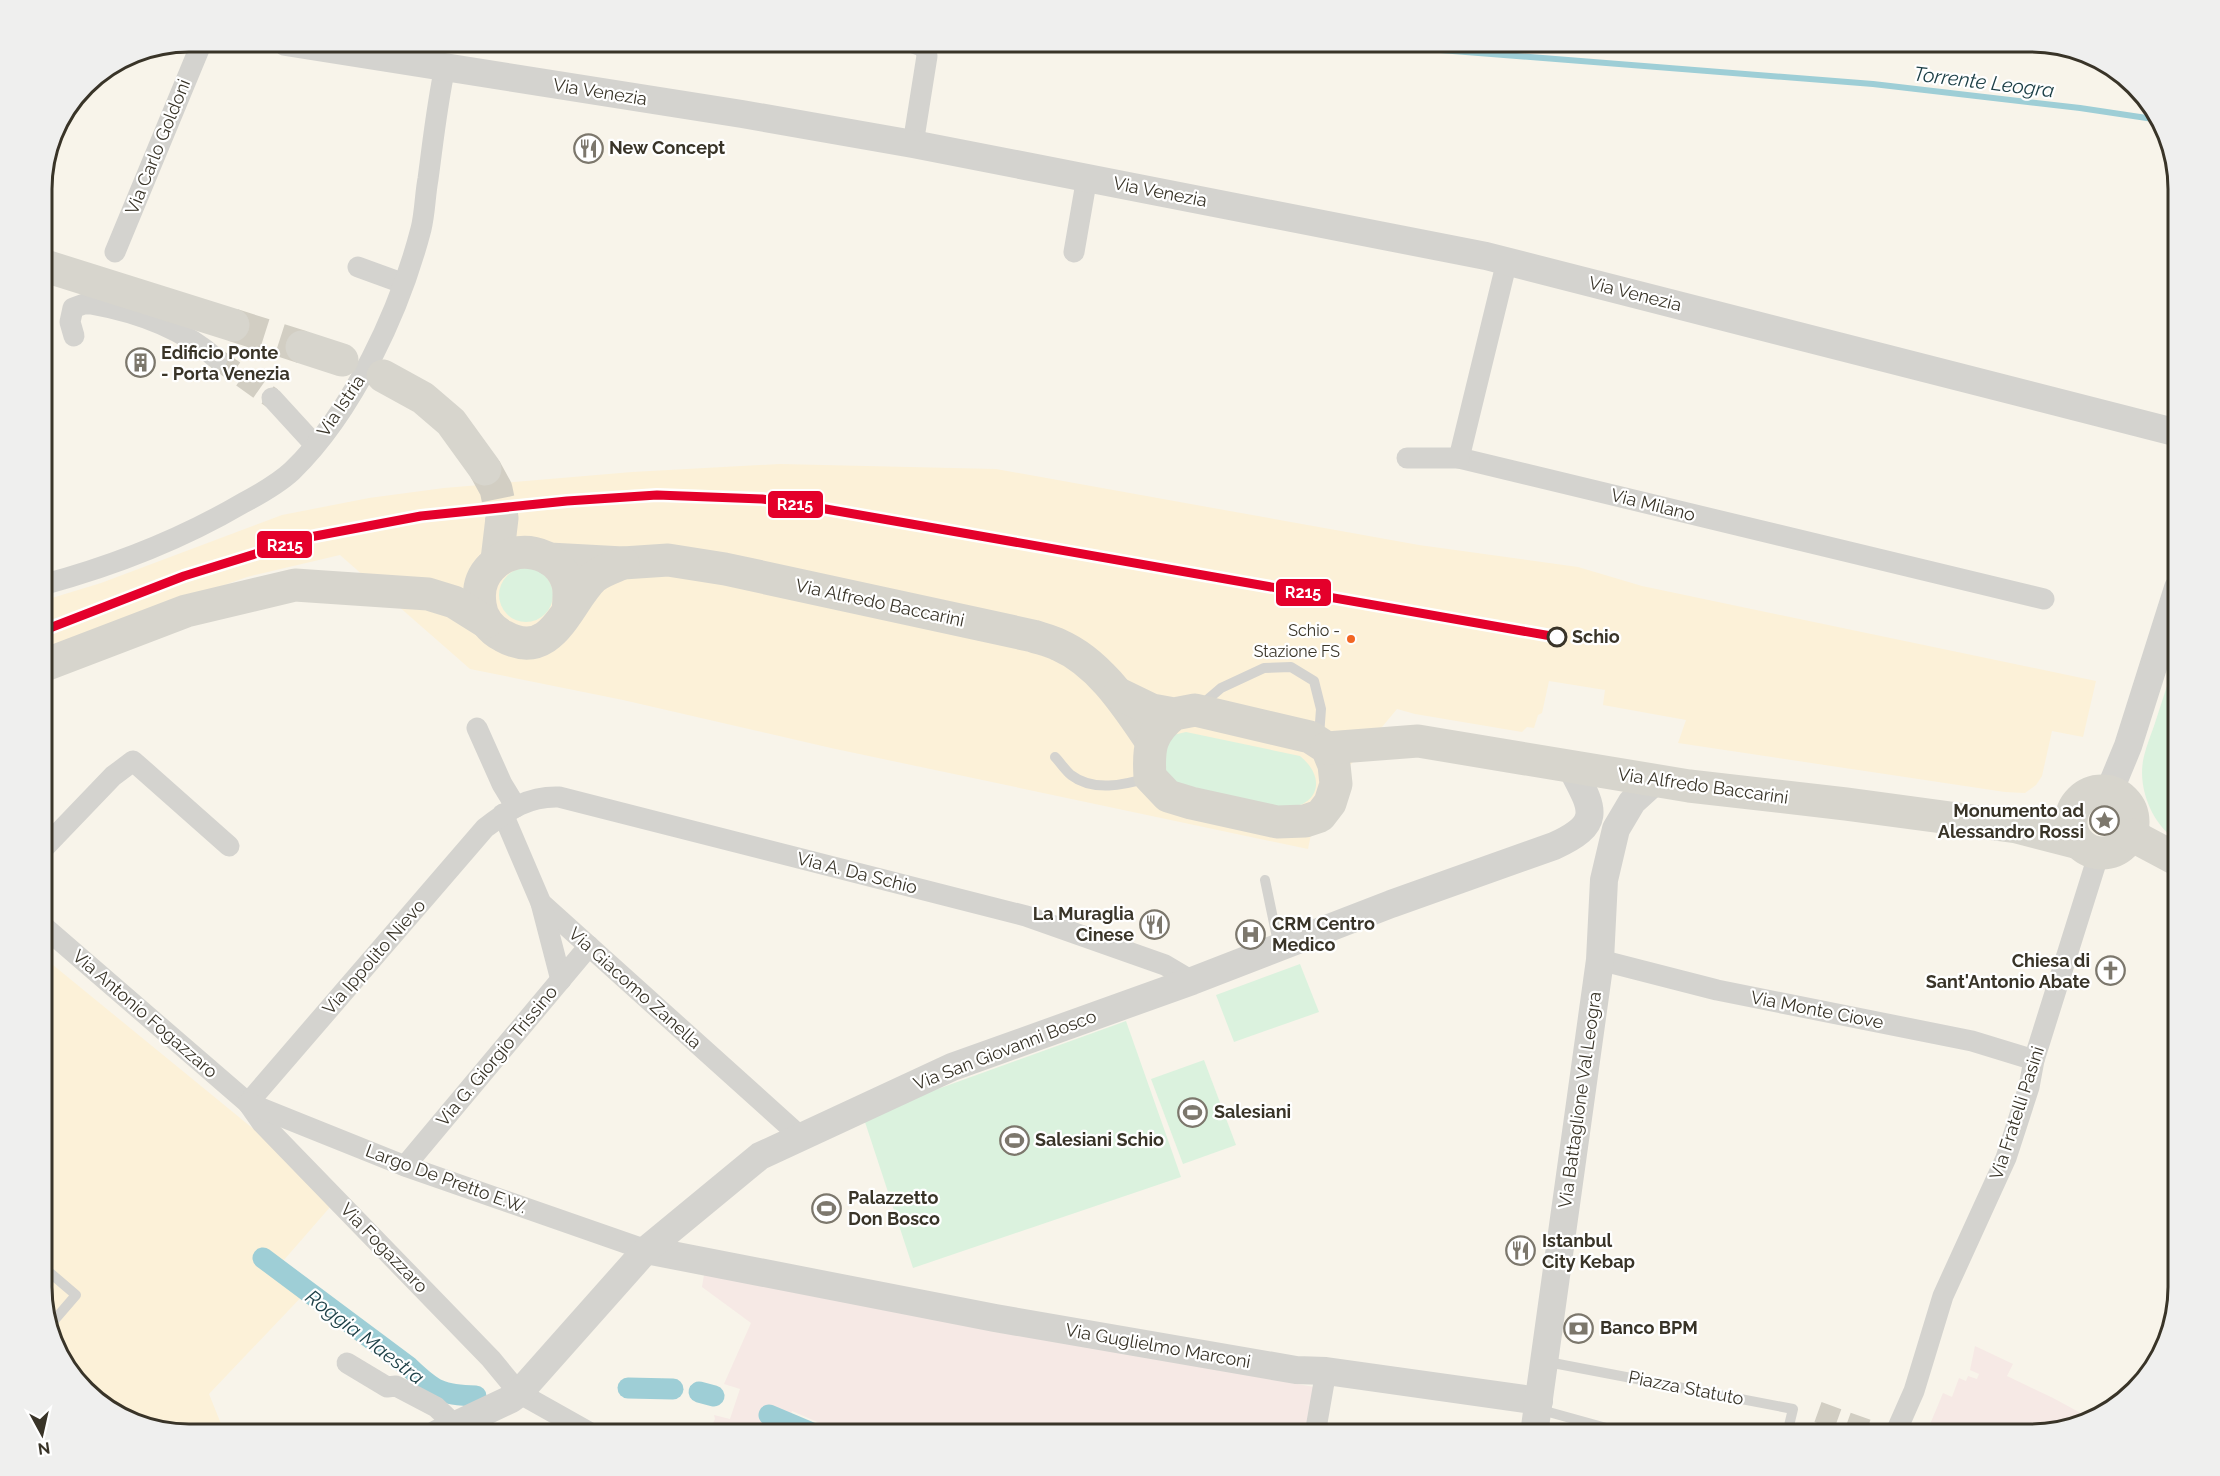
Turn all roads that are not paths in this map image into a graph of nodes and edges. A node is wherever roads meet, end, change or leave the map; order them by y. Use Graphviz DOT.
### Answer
graph roads {
  1 [pos="198,52"];
  2 [pos="350,52"];
  3 [pos="926,52"];
  4 [pos="445,67"];
  5 [pos="913,144"];
  6 [pos="1087,177"];
  7 [pos="115,252"];
  8 [pos="1074,252"];
  9 [pos="1507,261"];
  10 [pos="358,267"];
  11 [pos="53,268"];
  12 [pos="402,283"];
  13 [pos="233,325"];
  14 [pos="74,336"];
  15 [pos="302,347"];
  16 [pos="217,359"];
  17 [pos="342,360"];
  18 [pos="383,376"];
  19 [pos="272,398"];
  20 [pos="2168,430"];
  21 [pos="315,445"];
  22 [pos="1407,458"];
  23 [pos="1460,458"];
  24 [pos="485,469"];
  25 [pos="514,562"];
  26 [pos="623,563"];
  27 [pos="53,582"];
  28 [pos="428,594"];
  29 [pos="2044,599"];
  30 [pos="568,611"];
  31 [pos="2168,620"];
  32 [pos="486,622"];
  33 [pos="53,662"];
  34 [pos="1119,694"];
  35 [pos="1185,712"];
  36 [pos="477,728"];
  37 [pos="1151,741"];
  38 [pos="1390,742"];
  39 [pos="1322,745"];
  40 [pos="1055,757"];
  41 [pos="1572,767"];
  42 [pos="1150,777"];
  43 [pos="1655,781"];
  44 [pos="1336,783"];
  45 [pos="2109,792"];
  46 [pos="2076,807"];
  47 [pos="509,811"];
  48 [pos="2017,827"];
  49 [pos="2131,835"];
  50 [pos="53,838"];
  51 [pos="1572,838"];
  52 [pos="229,846"];
  53 [pos="2089,848"];
  54 [pos="2168,855"];
  55 [pos="1265,880"];
  56 [pos="1604,880"];
  57 [pos="541,903"];
  58 [pos="53,935"];
  59 [pos="589,946"];
  60 [pos="1279,948"];
  61 [pos="1600,960"];
  62 [pos="561,980"];
  63 [pos="1192,981"];
  64 [pos="2034,1060"];
  65 [pos="248,1104"];
  66 [pos="801,1137"];
  67 [pos="405,1166"];
  68 [pos="699,1206"];
  69 [pos="646,1250"];
  70 [pos="53,1275"];
  71 [pos="780,1275"];
  72 [pos="56,1318"];
  73 [pos="1549,1359"];
  74 [pos="347,1363"];
  75 [pos="1326,1371"];
  76 [pos="519,1393"];
  77 [pos="1539,1415"];
  78 [pos="444,1424"];
  79 [pos="459,1424"];
  80 [pos="574,1424"];
  81 [pos="1318,1424"];
  82 [pos="1581,1424"];
  83 [pos="1789,1424"];
  84 [pos="1899,1424"];
  1 -- 7 [label="street, Via Carlo Goldoni"];
  2 -- 4 [label="street, Via Venezia"];
  3 -- 5 [label="street"];
  4 -- 5 [label="street, Via Venezia"];
  4 -- 12 [label="street, Via Istria"];
  5 -- 6 [label="street, Via Venezia"];
  6 -- 8 [label="street, Via Venezia"];
  6 -- 9 [label="street, Via Venezia"];
  9 -- 20 [label="street, Via Venezia"];
  9 -- 23 [label="street"];
  10 -- 12 [label="street"];
  11 -- 13 [label="main road"];
  12 -- 21 [label="street, Via Istria"];
  14 -- 16 [label="street"];
  15 -- 17 [label="main road"];
  18 -- 24 [label="main road"];
  19 -- 21 [label="street"];
  21 -- 27 [label="street, Via Istria"];
  22 -- 23 [label="street, Via Milano"];
  23 -- 29 [label="street, Via Milano"];
  25 -- 26 [label="main road, Via Alfredo Baccarini"];
  25 -- 28 [label="main road, Via Alfredo Baccarini"];
  25 -- 30 [label="main road"];
  25 -- 32 [label="main road"];
  26 -- 30 [label="main road, Via Alfredo Baccarini"];
  26 -- 34 [label="main road, Via Alfredo Baccarini"];
  28 -- 32 [label="main road, Via Alfredo Baccarini"];
  28 -- 33 [label="main road"];
  30 -- 32 [label="main road, Via Alfredo Baccarini"];
  31 -- 45 [label="street"];
  34 -- 35 [label="main road, Via Alfredo Baccarini"];
  34 -- 37 [label="main road, Via Alfredo Baccarini"];
  35 -- 37 [label="main road"];
  35 -- 39 [label="main road, Via Alfredo Baccarini"];
  35 -- 39 [label="lane"];
  36 -- 47 [label="street"];
  37 -- 42 [label="main road"];
  38 -- 39 [label="main road, Via Alfredo Baccarini"];
  38 -- 41 [label="main road, Via Alfredo Baccarini"];
  38 -- 44 [label="main road"];
  39 -- 44 [label="main road"];
  40 -- 42 [label="lane"];
  41 -- 43 [label="main road, Via Alfredo Baccarini"];
  41 -- 51 [label="street, Via San Giovanni Bosco"];
  42 -- 44 [label="main road"];
  43 -- 48 [label="main road, Via Alfredo Baccarini"];
  43 -- 56 [label="street, Via Battaglione Val Leogra"];
  45 -- 46 [label="main road"];
  45 -- 49 [label="main road"];
  46 -- 48 [label="main road"];
  46 -- 53 [label="main road"];
  47 -- 57 [label="street, Via Giacomo Zanella"];
  47 -- 63 [label="street, Via A. Da Schio"];
  47 -- 65 [label="street, Via Ippolito Nievo"];
  48 -- 53 [label="main road, Via Alfredo Baccarini"];
  49 -- 53 [label="main road"];
  49 -- 54 [label="main road"];
  50 -- 52 [label="street"];
  51 -- 56 [label="street"];
  51 -- 60 [label="street, Via San Giovanni Bosco"];
  53 -- 64 [label="street, Via Fratelli Pasini"];
  55 -- 60 [label="lane"];
  56 -- 61 [label="street, Via Battaglione Val Leogra"];
  57 -- 59 [label="street, Via Giacomo Zanella"];
  57 -- 62 [label="street"];
  58 -- 65 [label="street, Via Antonio Fogazzaro"];
  59 -- 62 [label="street, Via G. Giorgio Trissino"];
  59 -- 66 [label="street, Via Giacomo Zanella"];
  60 -- 63 [label="street, Via San Giovanni Bosco"];
  61 -- 64 [label="street, Via Monte Ciove"];
  61 -- 73 [label="street, Via Battaglione Val Leogra"];
  62 -- 67 [label="street, Via G. Giorgio Trissino"];
  63 -- 66 [label="street, Via San Giovanni Bosco"];
  64 -- 84 [label="street, Via Fratelli Pasini"];
  65 -- 67 [label="street, Largo De Pretto E.W."];
  65 -- 76 [label="street, Via Fogazzaro"];
  66 -- 68 [label="street, Via San Giovanni Bosco"];
  67 -- 69 [label="street, Largo De Pretto E.W."];
  68 -- 69 [label="street, Via San Giovanni Bosco"];
  68 -- 71 [label="street, Via Guglielmo Marconi"];
  69 -- 71 [label="street, Via Guglielmo Marconi"];
  69 -- 76 [label="street, Via San Giovanni Bosco"];
  70 -- 72 [label="lane"];
  71 -- 75 [label="street, Via Guglielmo Marconi"];
  73 -- 77 [label="street, Via Battaglione Val Leogra"];
  73 -- 83 [label="lane, Piazza Statuto"];
  74 -- 78 [label="street"];
  75 -- 77 [label="street, Via Guglielmo Marconi"];
  75 -- 81 [label="street"];
  76 -- 79 [label="street, Via San Giovanni Bosco"];
  76 -- 80 [label="street"];
  77 -- 82 [label="lane"];
}
